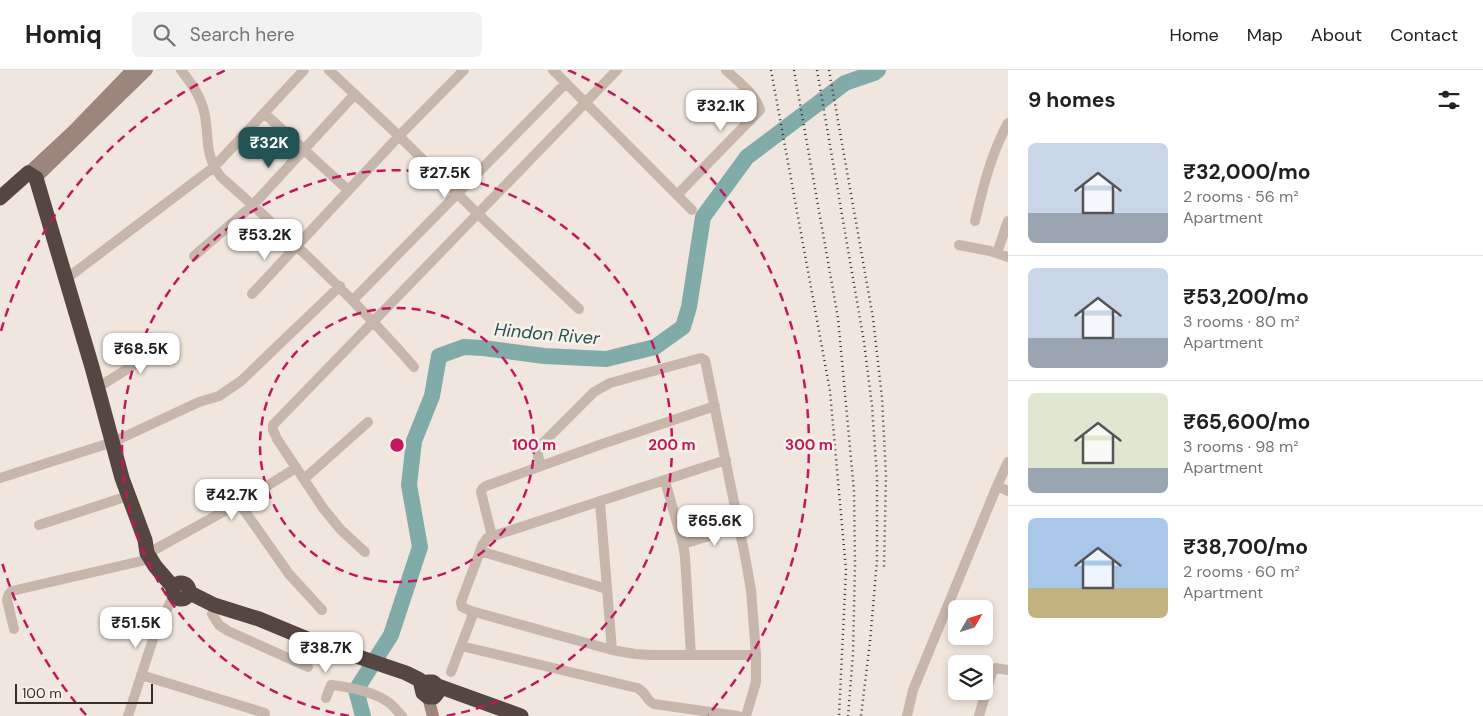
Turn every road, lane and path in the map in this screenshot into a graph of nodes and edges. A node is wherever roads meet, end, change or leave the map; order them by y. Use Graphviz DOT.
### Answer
graph roads {
  1 [pos="132,70"];
  2 [pos="147,70"];
  3 [pos="181,70"];
  4 [pos="304,70"];
  5 [pos="329,70"];
  6 [pos="464,70"];
  7 [pos="554,70"];
  8 [pos="617,70"];
  9 [pos="726,70"];
  10 [pos="566,83"];
  11 [pos="354,94"];
  12 [pos="586,103"];
  13 [pos="264,113"];
  14 [pos="1008,123"];
  15 [pos="400,136"];
  16 [pos="304,150"];
  17 [pos="214,168"];
  18 [pos="32,175"];
  19 [pos="348,190"];
  20 [pos="457,193"];
  21 [pos="677,195"];
  22 [pos="0,198"];
  23 [pos="253,205"];
  24 [pos="0,210"];
  25 [pos="692,210"];
  26 [pos="478,214"];
  27 [pos="975,221"];
  28 [pos="1008,221"];
  29 [pos="959,245"];
  30 [pos="296,246"];
  31 [pos="997,253"];
  32 [pos="194,256"];
  33 [pos="1008,257"];
  34 [pos="66,279"];
  35 [pos="340,286"];
  36 [pos="252,294"];
  37 [pos="353,300"];
  38 [pos="579,310"];
  39 [pos="374,321"];
  40 [pos="172,341"];
  41 [pos="414,367"];
  42 [pos="97,388"];
  43 [pos="715,406"];
  44 [pos="368,422"];
  45 [pos="113,442"];
  46 [pos="726,460"];
  47 [pos="1008,462"];
  48 [pos="541,466"];
  49 [pos="296,468"];
  50 [pos="0,478"];
  51 [pos="304,478"];
  52 [pos="665,481"];
  53 [pos="997,486"];
  54 [pos="1008,491"];
  55 [pos="128,496"];
  56 [pos="600,502"];
  57 [pos="239,503"];
  58 [pos="39,525"];
  59 [pos="739,527"];
  60 [pos="492,536"];
  61 [pos="683,544"];
  62 [pos="150,549"];
  63 [pos="480,551"];
  64 [pos="366,552"];
  65 [pos="607,589"];
  66 [pos="180,591"];
  67 [pos="322,610"];
  68 [pos="471,611"];
  69 [pos="212,614"];
  70 [pos="14,629"];
  71 [pos="281,629"];
  72 [pos="461,646"];
  73 [pos="612,650"];
  74 [pos="691,655"];
  75 [pos="756,655"];
  76 [pos="308,667"];
  77 [pos="1008,670"];
  78 [pos="451,672"];
  79 [pos="141,675"];
  80 [pos="430,690"];
  81 [pos="326,698"];
  82 [pos="265,713"];
  83 [pos="128,716"];
  84 [pos="402,716"];
  85 [pos="433,716"];
  86 [pos="521,716"];
  87 [pos="738,716"];
  88 [pos="746,716"];
  89 [pos="906,716"];
  90 [pos="978,716"];
  1 -- 18 [label="main road"];
  2 -- 18 [label="main road"];
  3 -- 17 [label="street"];
  4 -- 13 [label="street"];
  5 -- 11 [label="street"];
  6 -- 15 [label="street"];
  7 -- 10 [label="street"];
  8 -- 12 [label="street"];
  9 -- 21 [label="street"];
  10 -- 12 [label="street"];
  10 -- 20 [label="street"];
  11 -- 15 [label="street"];
  11 -- 16 [label="street"];
  12 -- 21 [label="street"];
  12 -- 26 [label="street"];
  13 -- 16 [label="street"];
  13 -- 17 [label="street"];
  14 -- 27 [label="street"];
  15 -- 19 [label="street"];
  15 -- 20 [label="street"];
  16 -- 19 [label="street"];
  16 -- 23 [label="street"];
  17 -- 23 [label="street"];
  17 -- 34 [label="street"];
  18 -- 22 [label="highway"];
  18 -- 24 [label="highway"];
  18 -- 34 [label="highway"];
  19 -- 30 [label="street"];
  20 -- 26 [label="street"];
  20 -- 37 [label="street"];
  21 -- 25 [label="street"];
  23 -- 30 [label="street"];
  23 -- 32 [label="street"];
  26 -- 38 [label="street"];
  26 -- 39 [label="street"];
  28 -- 31 [label="street"];
  29 -- 31 [label="street"];
  30 -- 35 [label="street"];
  30 -- 36 [label="street"];
  31 -- 33 [label="street"];
  34 -- 42 [label="highway"];
  35 -- 37 [label="street"];
  35 -- 45 [label="street"];
  37 -- 39 [label="street"];
  39 -- 41 [label="street"];
  39 -- 49 [label="street"];
  40 -- 42 [label="street"];
  42 -- 45 [label="highway"];
  43 -- 46 [label="street"];
  43 -- 48 [label="street"];
  43 -- 48 [label="street"];
  44 -- 51 [label="street"];
  45 -- 50 [label="street"];
  45 -- 55 [label="highway"];
  46 -- 52 [label="street"];
  46 -- 59 [label="street"];
  47 -- 53 [label="street"];
  48 -- 60 [label="street"];
  49 -- 51 [label="street"];
  49 -- 57 [label="street"];
  51 -- 64 [label="street"];
  52 -- 56 [label="street"];
  52 -- 61 [label="street"];
  53 -- 54 [label="street"];
  53 -- 89 [label="street"];
  55 -- 58 [label="street"];
  55 -- 62 [label="highway"];
  56 -- 60 [label="street"];
  56 -- 65 [label="street"];
  57 -- 62 [label="street"];
  57 -- 67 [label="street"];
  59 -- 61 [label="street"];
  59 -- 75 [label="street"];
  60 -- 63 [label="street"];
  61 -- 74 [label="street"];
  62 -- 66 [label="highway"];
  62 -- 70 [label="street"];
  63 -- 65 [label="street"];
  63 -- 68 [label="street"];
  65 -- 73 [label="street"];
  66 -- 69 [label="highway"];
  66 -- 71 [label="highway"];
  66 -- 79 [label="street"];
  68 -- 72 [label="street"];
  68 -- 73 [label="street"];
  69 -- 71 [label="highway"];
  69 -- 76 [label="street"];
  71 -- 80 [label="highway"];
  72 -- 78 [label="street"];
  72 -- 87 [label="street"];
  73 -- 74 [label="street"];
  74 -- 75 [label="street"];
  75 -- 88 [label="street"];
  77 -- 90 [label="street"];
  79 -- 82 [label="street"];
  79 -- 83 [label="street"];
  80 -- 85 [label="main road"];
  80 -- 86 [label="highway"];
  81 -- 84 [label="street"];
}
